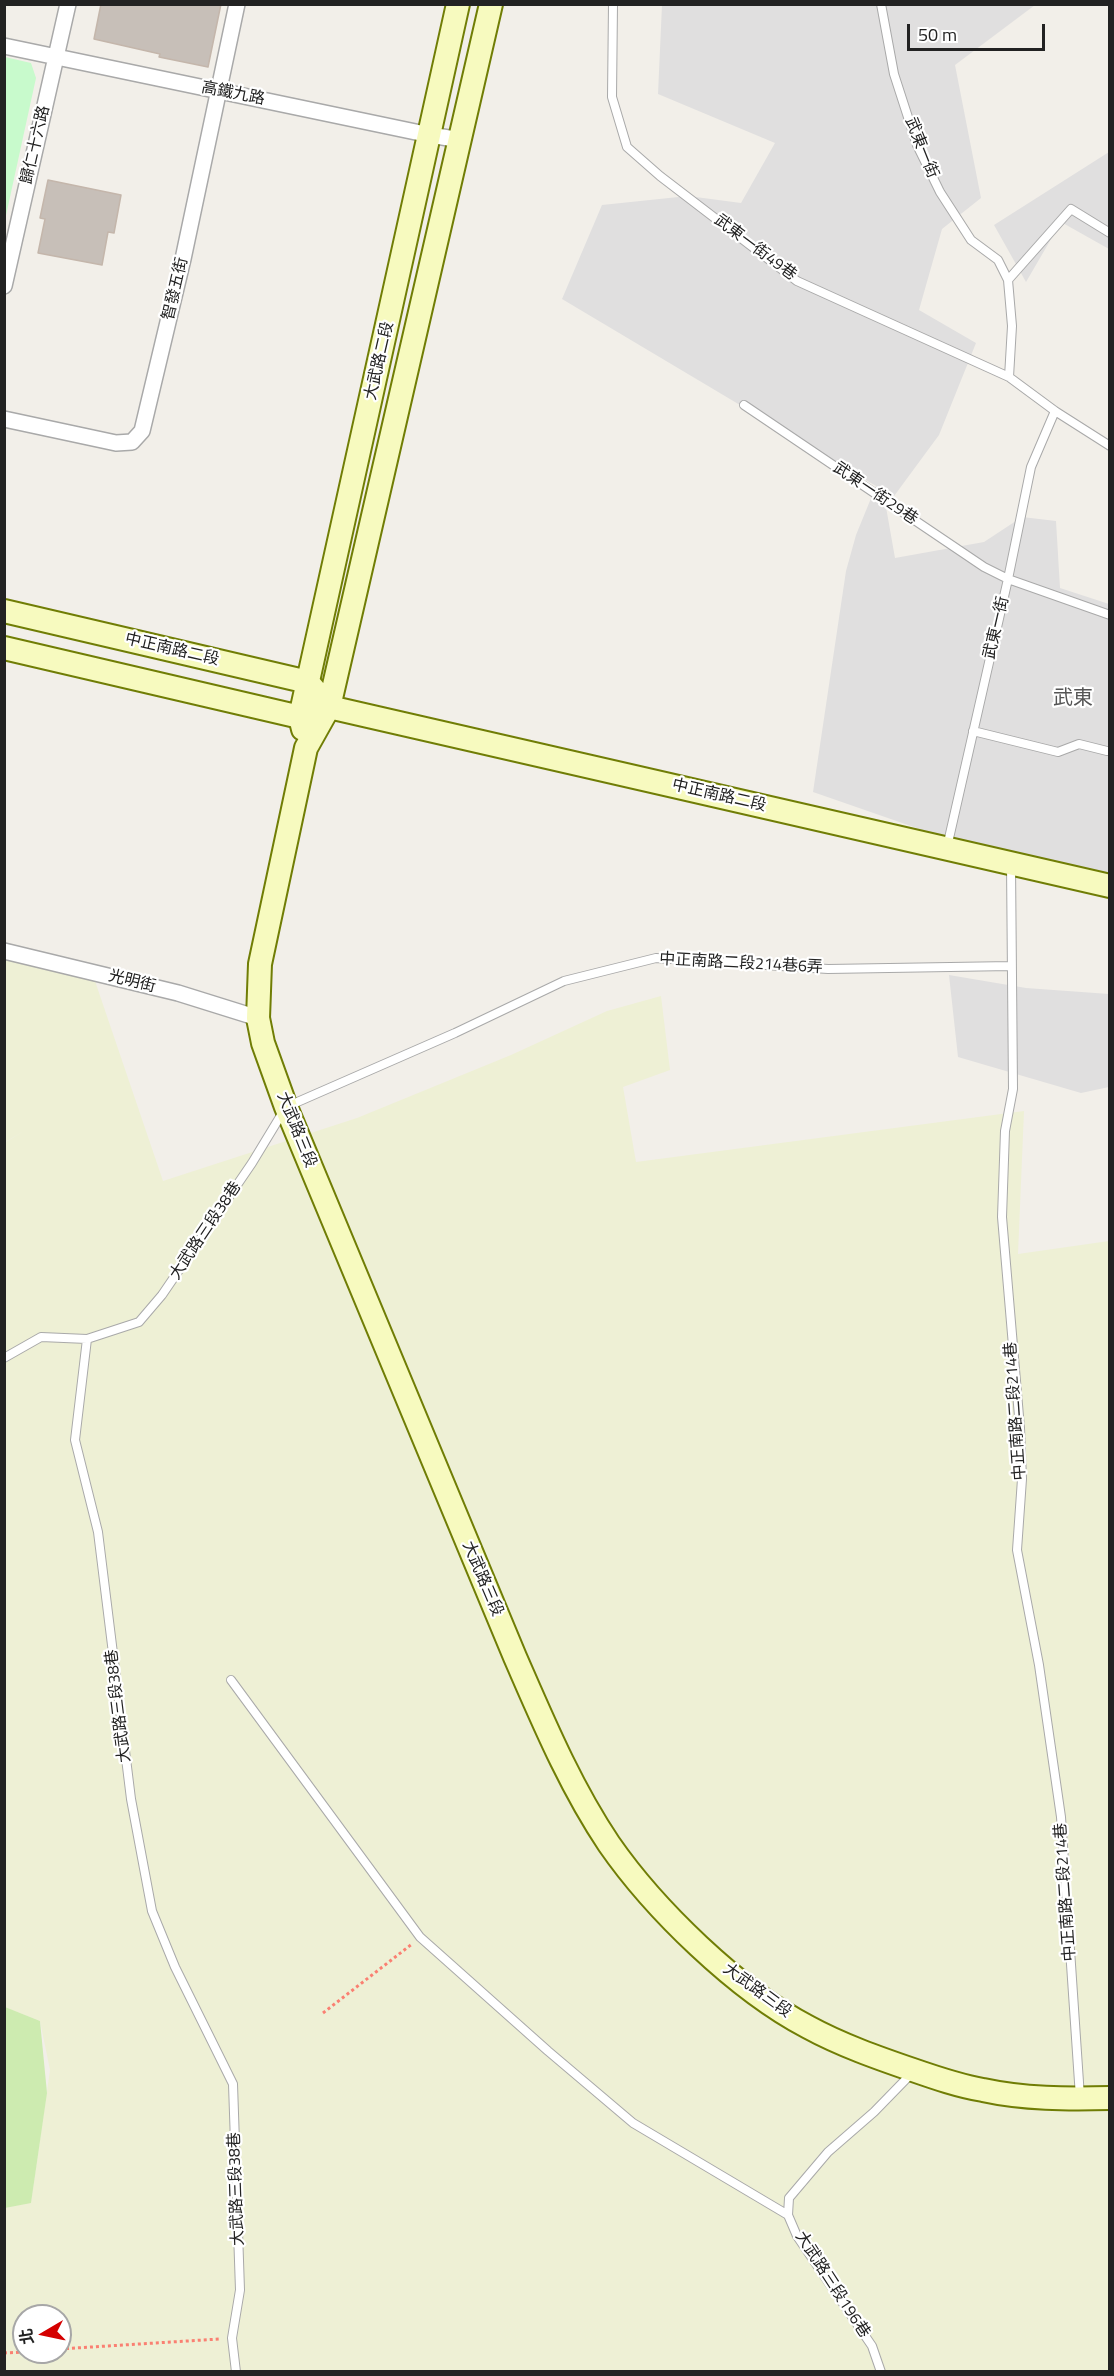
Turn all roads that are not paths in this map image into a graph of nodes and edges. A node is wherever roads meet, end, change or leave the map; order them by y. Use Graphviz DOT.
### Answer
graph roads {
  1 [pos="68,4"];
  2 [pos="237,4"];
  3 [pos="458,4"];
  4 [pos="491,4"];
  5 [pos="613,4"];
  6 [pos="881,4"];
  7 [pos="4,46"];
  8 [pos="56,57"];
  9 [pos="218,92"];
  10 [pos="430,135"];
  11 [pos="461,140"];
  12 [pos="1110,233"];
  13 [pos="6,276"];
  14 [pos="1008,280"];
  15 [pos="1009,377"];
  16 [pos="744,405"];
  17 [pos="1055,411"];
  18 [pos="4,419"];
  19 [pos="1110,446"];
  20 [pos="1008,579"];
  21 [pos="4,611"];
  22 [pos="1110,615"];
  23 [pos="4,648"];
  24 [pos="308,682"];
  25 [pos="329,707"];
  26 [pos="300,717"];
  27 [pos="974,732"];
  28 [pos="306,748"];
  29 [pos="1107,751"];
  30 [pos="947,848"];
  31 [pos="1011,864"];
  32 [pos="1110,886"];
  33 [pos="4,951"];
  34 [pos="1011,966"];
  35 [pos="258,1018"];
  36 [pos="286,1107"];
  37 [pos="87,1339"];
  38 [pos="4,1358"];
  39 [pos="231,1680"];
  40 [pos="915,2070"];
  41 [pos="1110,2098"];
  42 [pos="1080,2099"];
  43 [pos="788,2215"];
  44 [pos="236,2372"];
  45 [pos="881,2372"];
  1 -- 8 [label="street, 歸仁十六路"];
  2 -- 9 [label="street, 智發五街"];
  3 -- 10 [label="street, 大武路二段"];
  4 -- 11 [label="street, 大武路二段"];
  5 -- 15 [label="lane, 武東一街49巷"];
  6 -- 14 [label="lane, 武東一街"];
  7 -- 8 [label="street, 高鐵九路"];
  8 -- 9 [label="street, 高鐵九路"];
  8 -- 13 [label="street, 歸仁十六路"];
  9 -- 10 [label="street, 高鐵九路"];
  9 -- 18 [label="street, 智發五街"];
  10 -- 11 [label="street, 高鐵九路"];
  10 -- 24 [label="street, 大武路二段"];
  11 -- 25 [label="street, 大武路二段"];
  12 -- 14 [label="lane"];
  14 -- 15 [label="lane, 武東一街"];
  15 -- 17 [label="lane, 武東一街49巷"];
  16 -- 20 [label="lane, 武東一街29巷"];
  17 -- 19 [label="lane, 武東一街49巷"];
  17 -- 20 [label="lane, 武東一街"];
  20 -- 22 [label="lane, 武東一街29巷"];
  20 -- 27 [label="lane, 武東一街"];
  21 -- 24 [label="street, 中正南路二段"];
  23 -- 26 [label="street"];
  24 -- 25 [label="street"];
  24 -- 26 [label="street, 大武路二段"];
  25 -- 26 [label="street"];
  25 -- 28 [label="street, 大武路三段"];
  25 -- 30 [label="street, 中正南路二段"];
  26 -- 28 [label="street, 大武路三段"];
  27 -- 29 [label="lane"];
  27 -- 30 [label="lane, 武東一街"];
  28 -- 35 [label="street, 大武路三段"];
  30 -- 31 [label="street, 中正南路二段"];
  31 -- 32 [label="street, 中正南路二段"];
  31 -- 34 [label="lane, 中正南路二段214巷"];
  33 -- 35 [label="street, 光明街"];
  34 -- 36 [label="lane, 中正南路二段214巷6弄"];
  34 -- 42 [label="lane, 中正南路二段214巷"];
  35 -- 36 [label="street, 大武路三段"];
  36 -- 37 [label="lane, 大武路三段38巷"];
  36 -- 40 [label="street, 大武路三段"];
  37 -- 38 [label="lane"];
  37 -- 44 [label="lane, 大武路三段38巷"];
  39 -- 43 [label="lane"];
  40 -- 42 [label="street, 大武路三段"];
  40 -- 43 [label="lane, 大武路三段196巷"];
  41 -- 42 [label="street, 大武路三段"];
  43 -- 45 [label="lane, 大武路三段196巷"];
}
